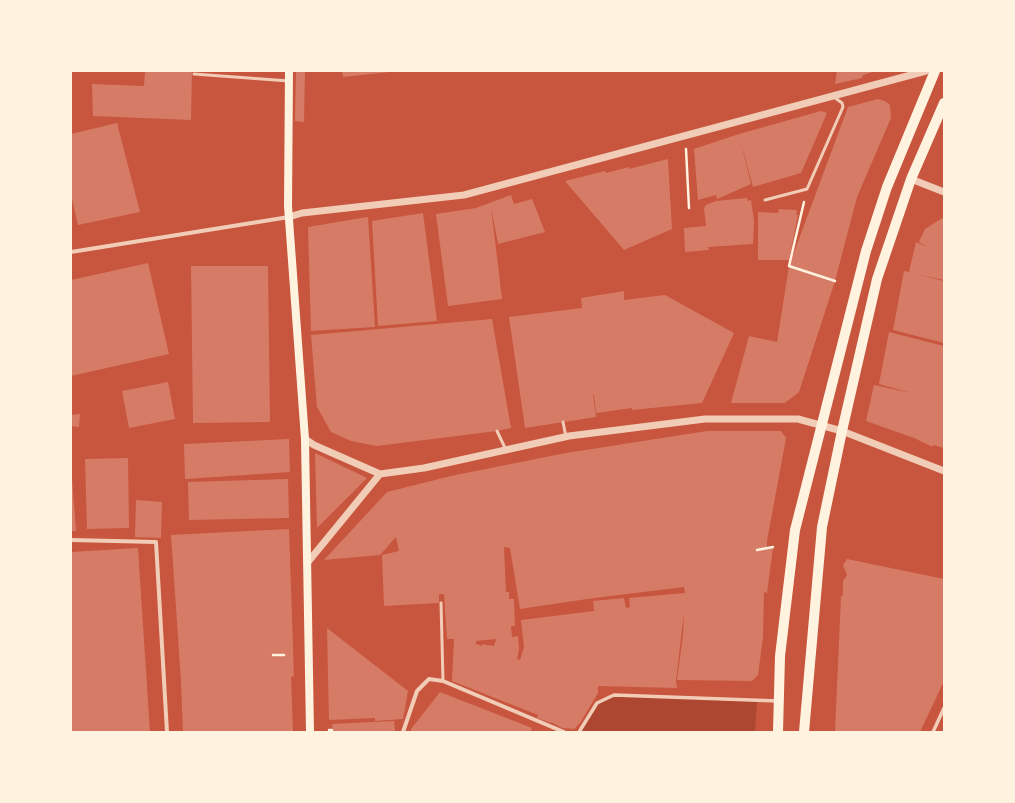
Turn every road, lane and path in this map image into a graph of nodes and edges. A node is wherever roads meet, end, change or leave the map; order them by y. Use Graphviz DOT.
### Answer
graph roads {
  1 [pos="289,71"];
  2 [pos="926,71"];
  3 [pos="935,71"];
  4 [pos="194,74"];
  5 [pos="288,81"];
  6 [pos="833,96"];
  7 [pos="944,103"];
  8 [pos="686,146"];
  9 [pos="911,179"];
  10 [pos="807,189"];
  11 [pos="944,192"];
  12 [pos="765,200"];
  13 [pos="689,208"];
  14 [pos="289,217"];
  15 [pos="71,252"];
  16 [pos="835,281"];
  17 [pos="563,422"];
  18 [pos="822,424"];
  19 [pos="842,430"];
  20 [pos="497,431"];
  21 [pos="566,437"];
  22 [pos="305,439"];
  23 [pos="506,450"];
  24 [pos="944,471"];
  25 [pos="380,474"];
  26 [pos="71,540"];
  27 [pos="773,547"];
  28 [pos="757,550"];
  29 [pos="308,562"];
  30 [pos="441,603"];
  31 [pos="273,655"];
  32 [pos="284,655"];
  33 [pos="443,681"];
  34 [pos="780,701"];
  35 [pos="944,708"];
  36 [pos="167,732"];
  37 [pos="310,732"];
  38 [pos="403,732"];
  39 [pos="564,732"];
  40 [pos="580,732"];
  41 [pos="778,732"];
  42 [pos="804,732"];
  43 [pos="933,732"];
  1 -- 5 [label="main road"];
  2 -- 6 [label="street"];
  3 -- 18 [label="main road"];
  4 -- 5 [label="lane"];
  5 -- 14 [label="main road"];
  6 -- 10 [label="lane"];
  6 -- 14 [label="street"];
  7 -- 9 [label="main road"];
  8 -- 13 [label="path"];
  9 -- 11 [label="street"];
  9 -- 19 [label="main road"];
  10 -- 12 [label="lane"];
  10 -- 16 [label="path"];
  14 -- 15 [label="street"];
  14 -- 22 [label="main road"];
  17 -- 21 [label="lane"];
  18 -- 19 [label="street"];
  18 -- 21 [label="street"];
  18 -- 34 [label="main road"];
  19 -- 24 [label="street"];
  19 -- 42 [label="main road"];
  20 -- 23 [label="lane"];
  21 -- 23 [label="street"];
  22 -- 25 [label="street"];
  22 -- 29 [label="main road"];
  23 -- 25 [label="street"];
  25 -- 29 [label="street"];
  26 -- 36 [label="street"];
  27 -- 28 [label="path"];
  29 -- 37 [label="main road"];
  30 -- 33 [label="lane"];
  31 -- 32 [label="path"];
  33 -- 38 [label="street"];
  33 -- 39 [label="street"];
  34 -- 40 [label="street"];
  34 -- 41 [label="main road"];
  35 -- 43 [label="street"];
}
